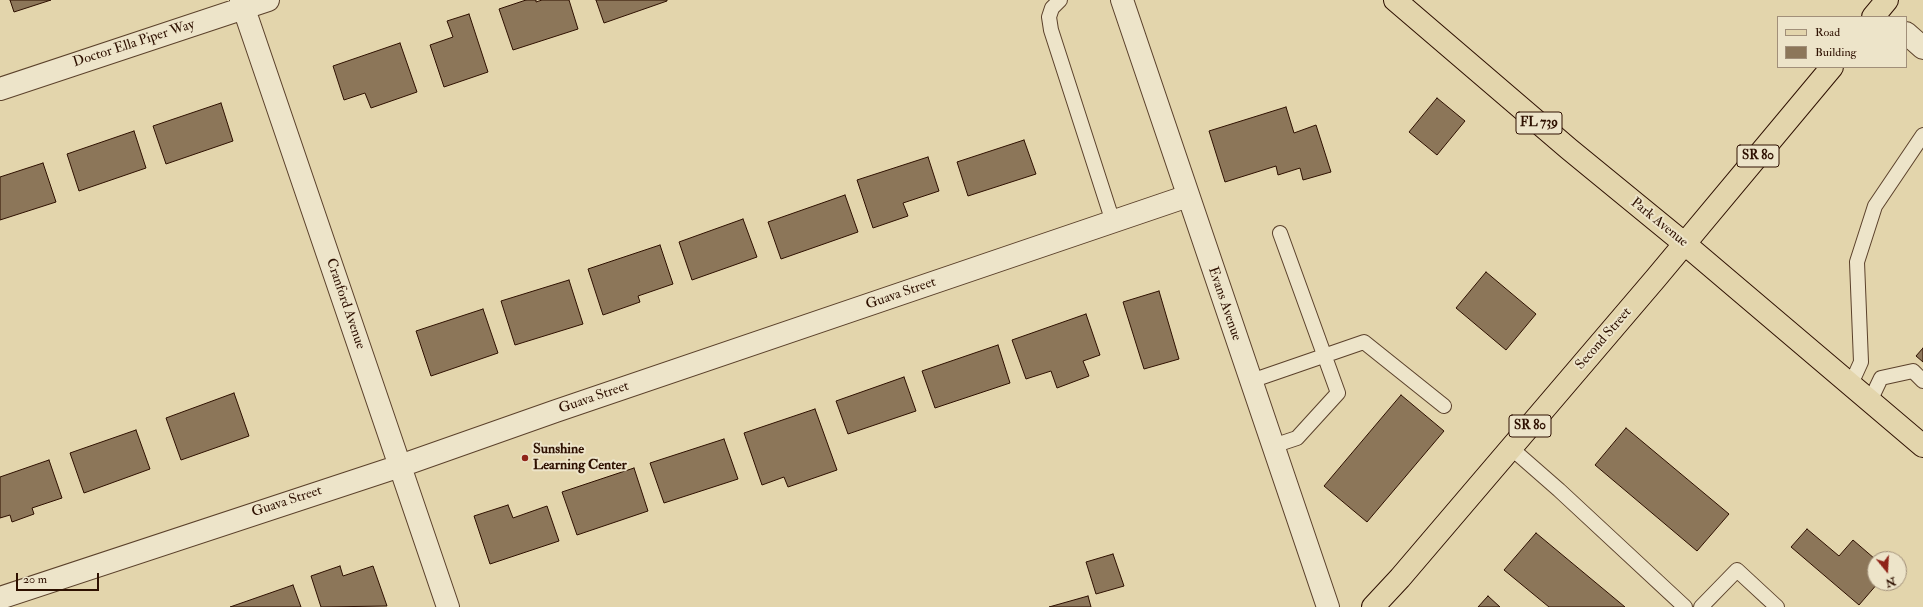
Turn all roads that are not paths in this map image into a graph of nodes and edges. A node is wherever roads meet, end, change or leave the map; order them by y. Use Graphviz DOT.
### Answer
graph roads {
  1 [pos="268,0"];
  2 [pos="1060,0"];
  3 [pos="1122,0"];
  4 [pos="1395,0"];
  5 [pos="242,4"];
  6 [pos="1907,35"];
  7 [pos="1923,48"];
  8 [pos="1831,68"];
  9 [pos="0,89"];
  10 [pos="1923,135"];
  11 [pos="1188,196"];
  12 [pos="1113,222"];
  13 [pos="1280,233"];
  14 [pos="1685,244"];
  15 [pos="1325,356"];
  16 [pos="1251,381"];
  17 [pos="1923,381"];
  18 [pos="1851,384"];
  19 [pos="1870,401"];
  20 [pos="1444,406"];
  21 [pos="1273,446"];
  22 [pos="1923,446"];
  23 [pos="1511,448"];
  24 [pos="400,466"];
  25 [pos="0,598"];
  26 [pos="448,607"];
  27 [pos="1328,607"];
  28 [pos="1373,607"];
  29 [pos="1685,607"];
  30 [pos="1702,607"];
  31 [pos="1777,607"];
  1 -- 5 [label="street, Doctor Ella Piper Way"];
  2 -- 12 [label="lane"];
  3 -- 11 [label="street, Evans Avenue"];
  4 -- 14 [label="main road, Park Avenue / FL 739"];
  5 -- 9 [label="street, Doctor Ella Piper Way"];
  5 -- 24 [label="street, Cranford Avenue"];
  6 -- 7 [label="street"];
  8 -- 14 [label="main road, Second Street / SR 80"];
  10 -- 18 [label="lane"];
  11 -- 12 [label="street, Guava Street"];
  11 -- 16 [label="street, Evans Avenue"];
  12 -- 24 [label="street, Guava Street"];
  13 -- 15 [label="lane"];
  14 -- 18 [label="main road, Park Avenue"];
  14 -- 23 [label="main road, Second Street / SR 80"];
  15 -- 16 [label="lane"];
  15 -- 20 [label="lane"];
  15 -- 21 [label="lane"];
  16 -- 21 [label="street, Evans Avenue"];
  17 -- 19 [label="lane"];
  18 -- 19 [label="main road, Park Avenue"];
  19 -- 22 [label="main road, Park Avenue"];
  21 -- 27 [label="street, Evans Avenue"];
  23 -- 28 [label="main road, Second Street / SR 80"];
  23 -- 29 [label="lane"];
  24 -- 25 [label="street, Guava Street"];
  24 -- 26 [label="street, Cranford Avenue"];
  30 -- 31 [label="lane"];
}
